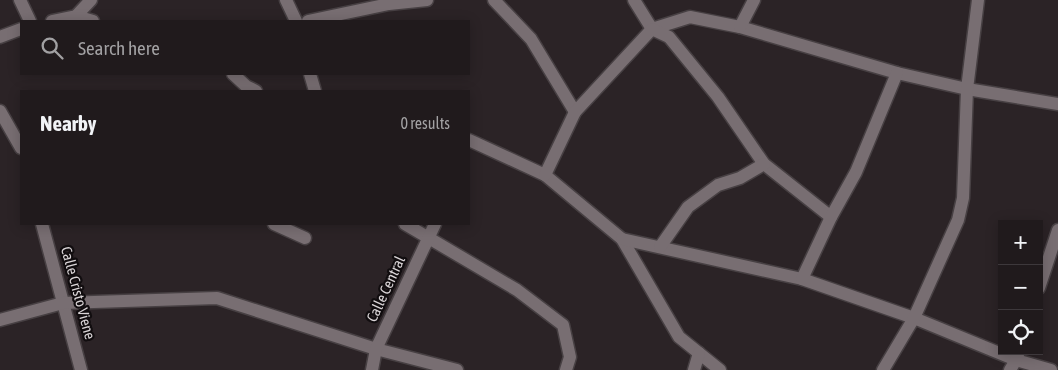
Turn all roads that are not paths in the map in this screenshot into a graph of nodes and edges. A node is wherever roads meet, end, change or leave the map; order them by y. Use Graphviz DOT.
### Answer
graph roads {
  1 [pos="20,0"];
  2 [pos="91,0"];
  3 [pos="286,0"];
  4 [pos="427,0"];
  5 [pos="494,0"];
  6 [pos="634,0"];
  7 [pos="754,0"];
  8 [pos="978,0"];
  9 [pos="76,16"];
  10 [pos="30,20"];
  11 [pos="57,20"];
  12 [pos="90,20"];
  13 [pos="296,20"];
  14 [pos="313,20"];
  15 [pos="740,27"];
  16 [pos="20,29"];
  17 [pos="652,29"];
  18 [pos="0,37"];
  19 [pos="897,72"];
  20 [pos="234,75"];
  21 [pos="310,75"];
  22 [pos="967,89"];
  23 [pos="254,90"];
  24 [pos="315,90"];
  25 [pos="1058,104"];
  26 [pos="0,111"];
  27 [pos="575,112"];
  28 [pos="470,142"];
  29 [pos="20,146"];
  30 [pos="764,164"];
  31 [pos="545,175"];
  32 [pos="831,217"];
  33 [pos="42,225"];
  34 [pos="276,225"];
  35 [pos="407,225"];
  36 [pos="434,225"];
  37 [pos="1058,230"];
  38 [pos="305,238"];
  39 [pos="428,238"];
  40 [pos="622,239"];
  41 [pos="660,247"];
  42 [pos="1043,276"];
  43 [pos="802,279"];
  44 [pos="63,303"];
  45 [pos="914,318"];
  46 [pos="0,320"];
  47 [pos="376,349"];
  48 [pos="699,353"];
  49 [pos="1015,361"];
  50 [pos="442,368"];
  51 [pos="81,370"];
  52 [pos="372,370"];
  53 [pos="457,370"];
  54 [pos="566,370"];
  55 [pos="694,370"];
  56 [pos="720,370"];
  57 [pos="883,370"];
  58 [pos="1051,370"];
  1 -- 10 [label="street"];
  2 -- 9 [label="street"];
  3 -- 13 [label="street"];
  4 -- 14 [label="street"];
  5 -- 27 [label="street"];
  6 -- 17 [label="street"];
  7 -- 15 [label="street"];
  8 -- 22 [label="street"];
  9 -- 11 [label="street"];
  9 -- 12 [label="street"];
  15 -- 17 [label="street"];
  15 -- 19 [label="street"];
  16 -- 18 [label="street"];
  17 -- 27 [label="street"];
  17 -- 30 [label="street"];
  19 -- 22 [label="street"];
  19 -- 32 [label="street"];
  20 -- 23 [label="street"];
  21 -- 24 [label="street"];
  22 -- 25 [label="street"];
  22 -- 45 [label="street"];
  26 -- 29 [label="street"];
  27 -- 31 [label="street"];
  28 -- 31 [label="street"];
  30 -- 32 [label="street"];
  30 -- 41 [label="street"];
  31 -- 40 [label="street"];
  32 -- 43 [label="street"];
  33 -- 44 [label="street, Calle Cristo Viene"];
  34 -- 38 [label="street"];
  35 -- 39 [label="street"];
  36 -- 39 [label="street, Calle Central"];
  37 -- 42 [label="street"];
  39 -- 47 [label="street, Calle Central"];
  39 -- 54 [label="street"];
  40 -- 41 [label="street"];
  40 -- 48 [label="street"];
  41 -- 43 [label="street"];
  43 -- 45 [label="street"];
  44 -- 46 [label="street"];
  44 -- 47 [label="street"];
  44 -- 51 [label="street, Calle Cristo Viene"];
  45 -- 49 [label="street"];
  45 -- 57 [label="street"];
  47 -- 50 [label="street"];
  47 -- 52 [label="street, Calle Central"];
  48 -- 55 [label="street"];
  48 -- 56 [label="street"];
  49 -- 58 [label="street"];
  50 -- 53 [label="street"];
}
